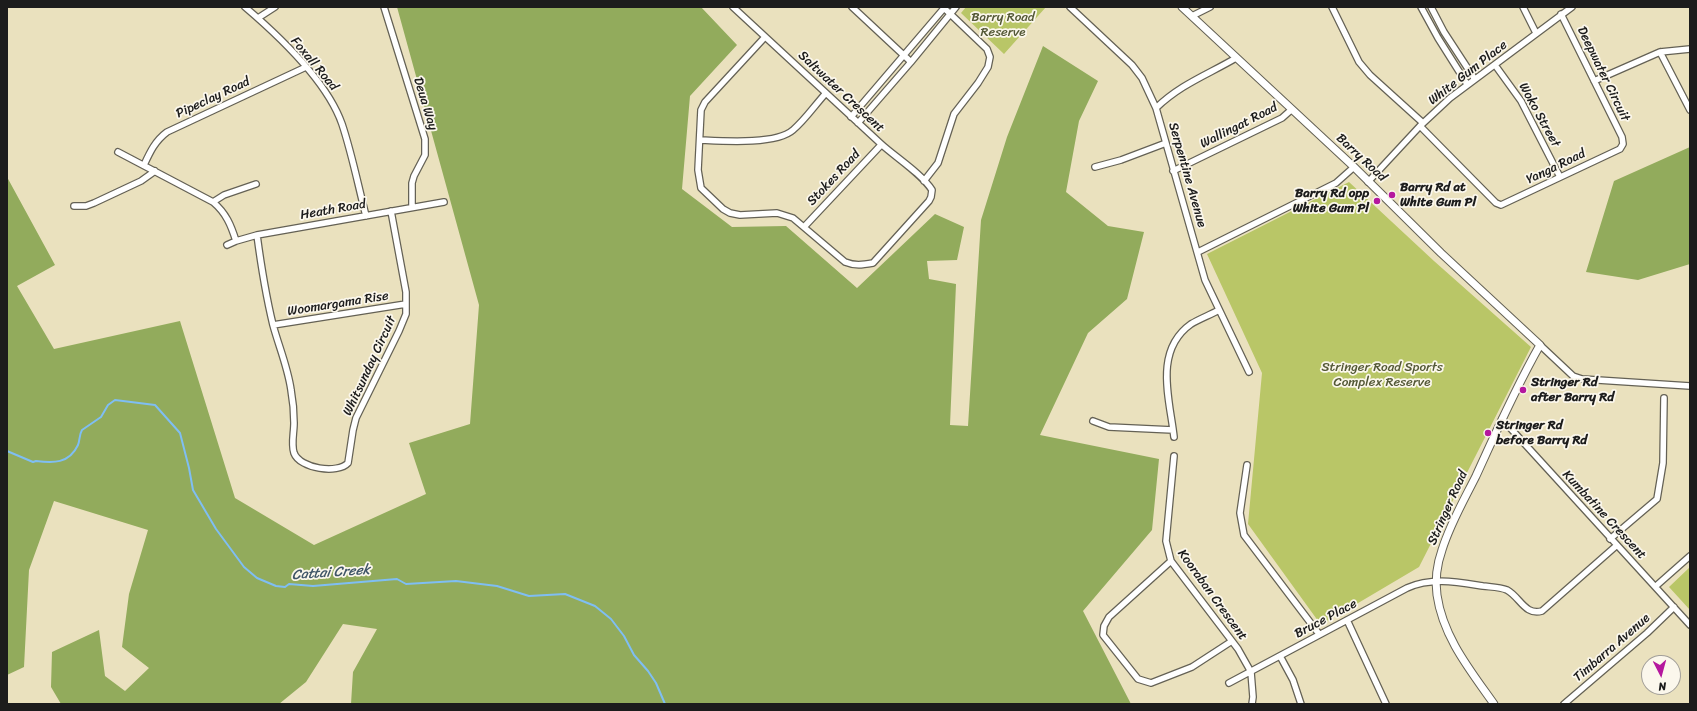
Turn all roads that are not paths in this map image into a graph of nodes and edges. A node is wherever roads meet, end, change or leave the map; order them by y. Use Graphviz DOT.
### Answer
graph roads {
  1 [pos="245,7"];
  2 [pos="275,7"];
  3 [pos="384,7"];
  4 [pos="733,7"];
  5 [pos="852,7"];
  6 [pos="956,7"];
  7 [pos="1070,7"];
  8 [pos="1182,7"];
  9 [pos="1210,7"];
  10 [pos="1332,7"];
  11 [pos="1421,7"];
  12 [pos="1431,7"];
  13 [pos="1523,7"];
  14 [pos="1572,7"];
  15 [pos="945,8"];
  16 [pos="950,14"];
  17 [pos="1561,14"];
  18 [pos="1192,16"];
  19 [pos="258,18"];
  20 [pos="1536,33"];
  21 [pos="765,36"];
  22 [pos="1690,49"];
  23 [pos="1660,52"];
  24 [pos="905,55"];
  25 [pos="1236,58"];
  26 [pos="911,62"];
  27 [pos="1495,64"];
  28 [pos="306,67"];
  29 [pos="1474,78"];
  30 [pos="1594,82"];
  31 [pos="1467,84"];
  32 [pos="826,93"];
  33 [pos="1156,108"];
  34 [pos="1291,110"];
  35 [pos="1690,110"];
  36 [pos="851,116"];
  37 [pos="858,123"];
  38 [pos="1422,125"];
  39 [pos="700,140"];
  40 [pos="1166,143"];
  41 [pos="1623,144"];
  42 [pos="881,145"];
  43 [pos="118,152"];
  44 [pos="144,165"];
  45 [pos="1094,167"];
  46 [pos="1354,168"];
  47 [pos="1173,170"];
  48 [pos="155,171"];
  49 [pos="1560,178"];
  50 [pos="924,181"];
  51 [pos="1368,182"];
  52 [pos="256,184"];
  53 [pos="213,202"];
  54 [pos="444,202"];
  55 [pos="74,206"];
  56 [pos="412,207"];
  57 [pos="391,211"];
  58 [pos="366,216"];
  59 [pos="804,227"];
  60 [pos="257,235"];
  61 [pos="236,241"];
  62 [pos="227,245"];
  63 [pos="1198,252"];
  64 [pos="406,304"];
  65 [pos="1219,310"];
  66 [pos="273,325"];
  67 [pos="1540,345"];
  68 [pos="1249,372"];
  69 [pos="1690,386"];
  70 [pos="1664,398"];
  71 [pos="1502,419"];
  72 [pos="1093,421"];
  73 [pos="1173,430"];
  74 [pos="1174,437"];
  75 [pos="1174,456"];
  76 [pos="1247,465"];
  77 [pos="1610,539"];
  78 [pos="1616,546"];
  79 [pos="1690,556"];
  80 [pos="1171,561"];
  81 [pos="1436,581"];
  82 [pos="1656,586"];
  83 [pos="1674,607"];
  84 [pos="1347,620"];
  85 [pos="1690,625"];
  86 [pos="1319,634"];
  87 [pos="1232,641"];
  88 [pos="1280,656"];
  89 [pos="1251,672"];
  90 [pos="1230,683"];
  91 [pos="1252,704"];
  92 [pos="1301,704"];
  93 [pos="1386,704"];
  94 [pos="1494,704"];
  95 [pos="1564,704"];
  1 -- 19 [label="street, Foxall Road"];
  2 -- 19 [label="street"];
  3 -- 56 [label="street, Deua Way"];
  4 -- 21 [label="street, Saltwater Crescent"];
  5 -- 24 [label="street"];
  6 -- 16 [label="street"];
  7 -- 33 [label="street, Serpentine Avenue"];
  8 -- 18 [label="street, Barry Road"];
  9 -- 18 [label="street"];
  10 -- 38 [label="street"];
  11 -- 31 [label="street"];
  12 -- 29 [label="street"];
  13 -- 20 [label="street"];
  14 -- 17 [label="street, White Gum Place"];
  15 -- 16 [label="street"];
  15 -- 24 [label="street"];
  16 -- 26 [label="street"];
  16 -- 50 [label="street"];
  17 -- 20 [label="street, White Gum Place"];
  17 -- 30 [label="street, Deepwater Circuit"];
  18 -- 25 [label="street, Barry Road"];
  19 -- 28 [label="street, Foxall Road"];
  20 -- 27 [label="street, White Gum Place"];
  21 -- 32 [label="street, Saltwater Crescent"];
  21 -- 39 [label="street"];
  22 -- 23 [label="street"];
  23 -- 30 [label="street"];
  23 -- 35 [label="street"];
  24 -- 26 [label="street"];
  24 -- 36 [label="street"];
  25 -- 33 [label="street"];
  25 -- 34 [label="street, Barry Road"];
  26 -- 37 [label="street"];
  27 -- 29 [label="street, White Gum Place"];
  27 -- 49 [label="street, Woko Street"];
  28 -- 44 [label="street, Pipeclay Road"];
  28 -- 58 [label="street, Foxall Road"];
  29 -- 31 [label="street, White Gum Place"];
  30 -- 41 [label="street, Deepwater Circuit"];
  31 -- 38 [label="street, White Gum Place"];
  32 -- 36 [label="street, Saltwater Crescent"];
  32 -- 39 [label="street"];
  33 -- 40 [label="street, Serpentine Avenue"];
  34 -- 46 [label="street, Barry Road"];
  34 -- 47 [label="street, Wallingat Road"];
  36 -- 37 [label="street, Saltwater Crescent"];
  37 -- 42 [label="street, Saltwater Crescent"];
  38 -- 49 [label="street, Yanga Road"];
  38 -- 51 [label="street, White Gum Place"];
  39 -- 59 [label="street"];
  40 -- 45 [label="street"];
  40 -- 47 [label="street, Serpentine Avenue"];
  41 -- 49 [label="street, Yanga Road"];
  42 -- 50 [label="street, Saltwater Crescent"];
  42 -- 59 [label="street, Stokes Road"];
  43 -- 44 [label="street"];
  44 -- 48 [label="street"];
  46 -- 51 [label="street, Barry Road"];
  46 -- 63 [label="street"];
  47 -- 63 [label="street, Serpentine Avenue"];
  48 -- 53 [label="street"];
  48 -- 55 [label="street"];
  50 -- 59 [label="street, Saltwater Crescent"];
  51 -- 67 [label="street, Barry Road"];
  52 -- 53 [label="street"];
  53 -- 61 [label="street"];
  54 -- 56 [label="street, Heath Road"];
  56 -- 57 [label="street, Heath Road"];
  57 -- 58 [label="street, Heath Road"];
  57 -- 64 [label="street, Whitsunday Circuit"];
  58 -- 60 [label="street, Heath Road"];
  60 -- 61 [label="street, Heath Road"];
  60 -- 66 [label="street, Whitsunday Circuit"];
  61 -- 62 [label="street, Heath Road"];
  63 -- 65 [label="street, Serpentine Avenue"];
  64 -- 66 [label="street, Woomargama Rise"];
  64 -- 66 [label="street, Whitsunday Circuit"];
  65 -- 68 [label="street, Serpentine Avenue"];
  65 -- 73 [label="street"];
  67 -- 69 [label="street"];
  67 -- 71 [label="street, Stringer Road"];
  70 -- 77 [label="street"];
  71 -- 77 [label="street, Kumbatine Crescent"];
  71 -- 81 [label="street, Stringer Road"];
  72 -- 73 [label="street"];
  73 -- 74 [label="street"];
  75 -- 80 [label="street, Kooraban Crescent"];
  76 -- 86 [label="street"];
  77 -- 78 [label="street, Kumbatine Crescent"];
  78 -- 81 [label="street, Bruce Place"];
  78 -- 82 [label="street, Kumbatine Crescent"];
  79 -- 82 [label="street"];
  80 -- 87 [label="street, Kooraban Crescent"];
  80 -- 87 [label="street"];
  81 -- 84 [label="street, Bruce Place"];
  81 -- 94 [label="street, Stringer Road"];
  82 -- 83 [label="street, Kumbatine Crescent"];
  83 -- 85 [label="street, Kumbatine Crescent"];
  83 -- 95 [label="street, Timbarra Avenue"];
  84 -- 86 [label="street, Bruce Place"];
  84 -- 93 [label="street"];
  86 -- 88 [label="street, Bruce Place"];
  87 -- 89 [label="street, Kooraban Crescent"];
  88 -- 89 [label="street, Bruce Place"];
  88 -- 92 [label="street"];
  89 -- 90 [label="street, Bruce Place"];
  89 -- 91 [label="street"];
}
